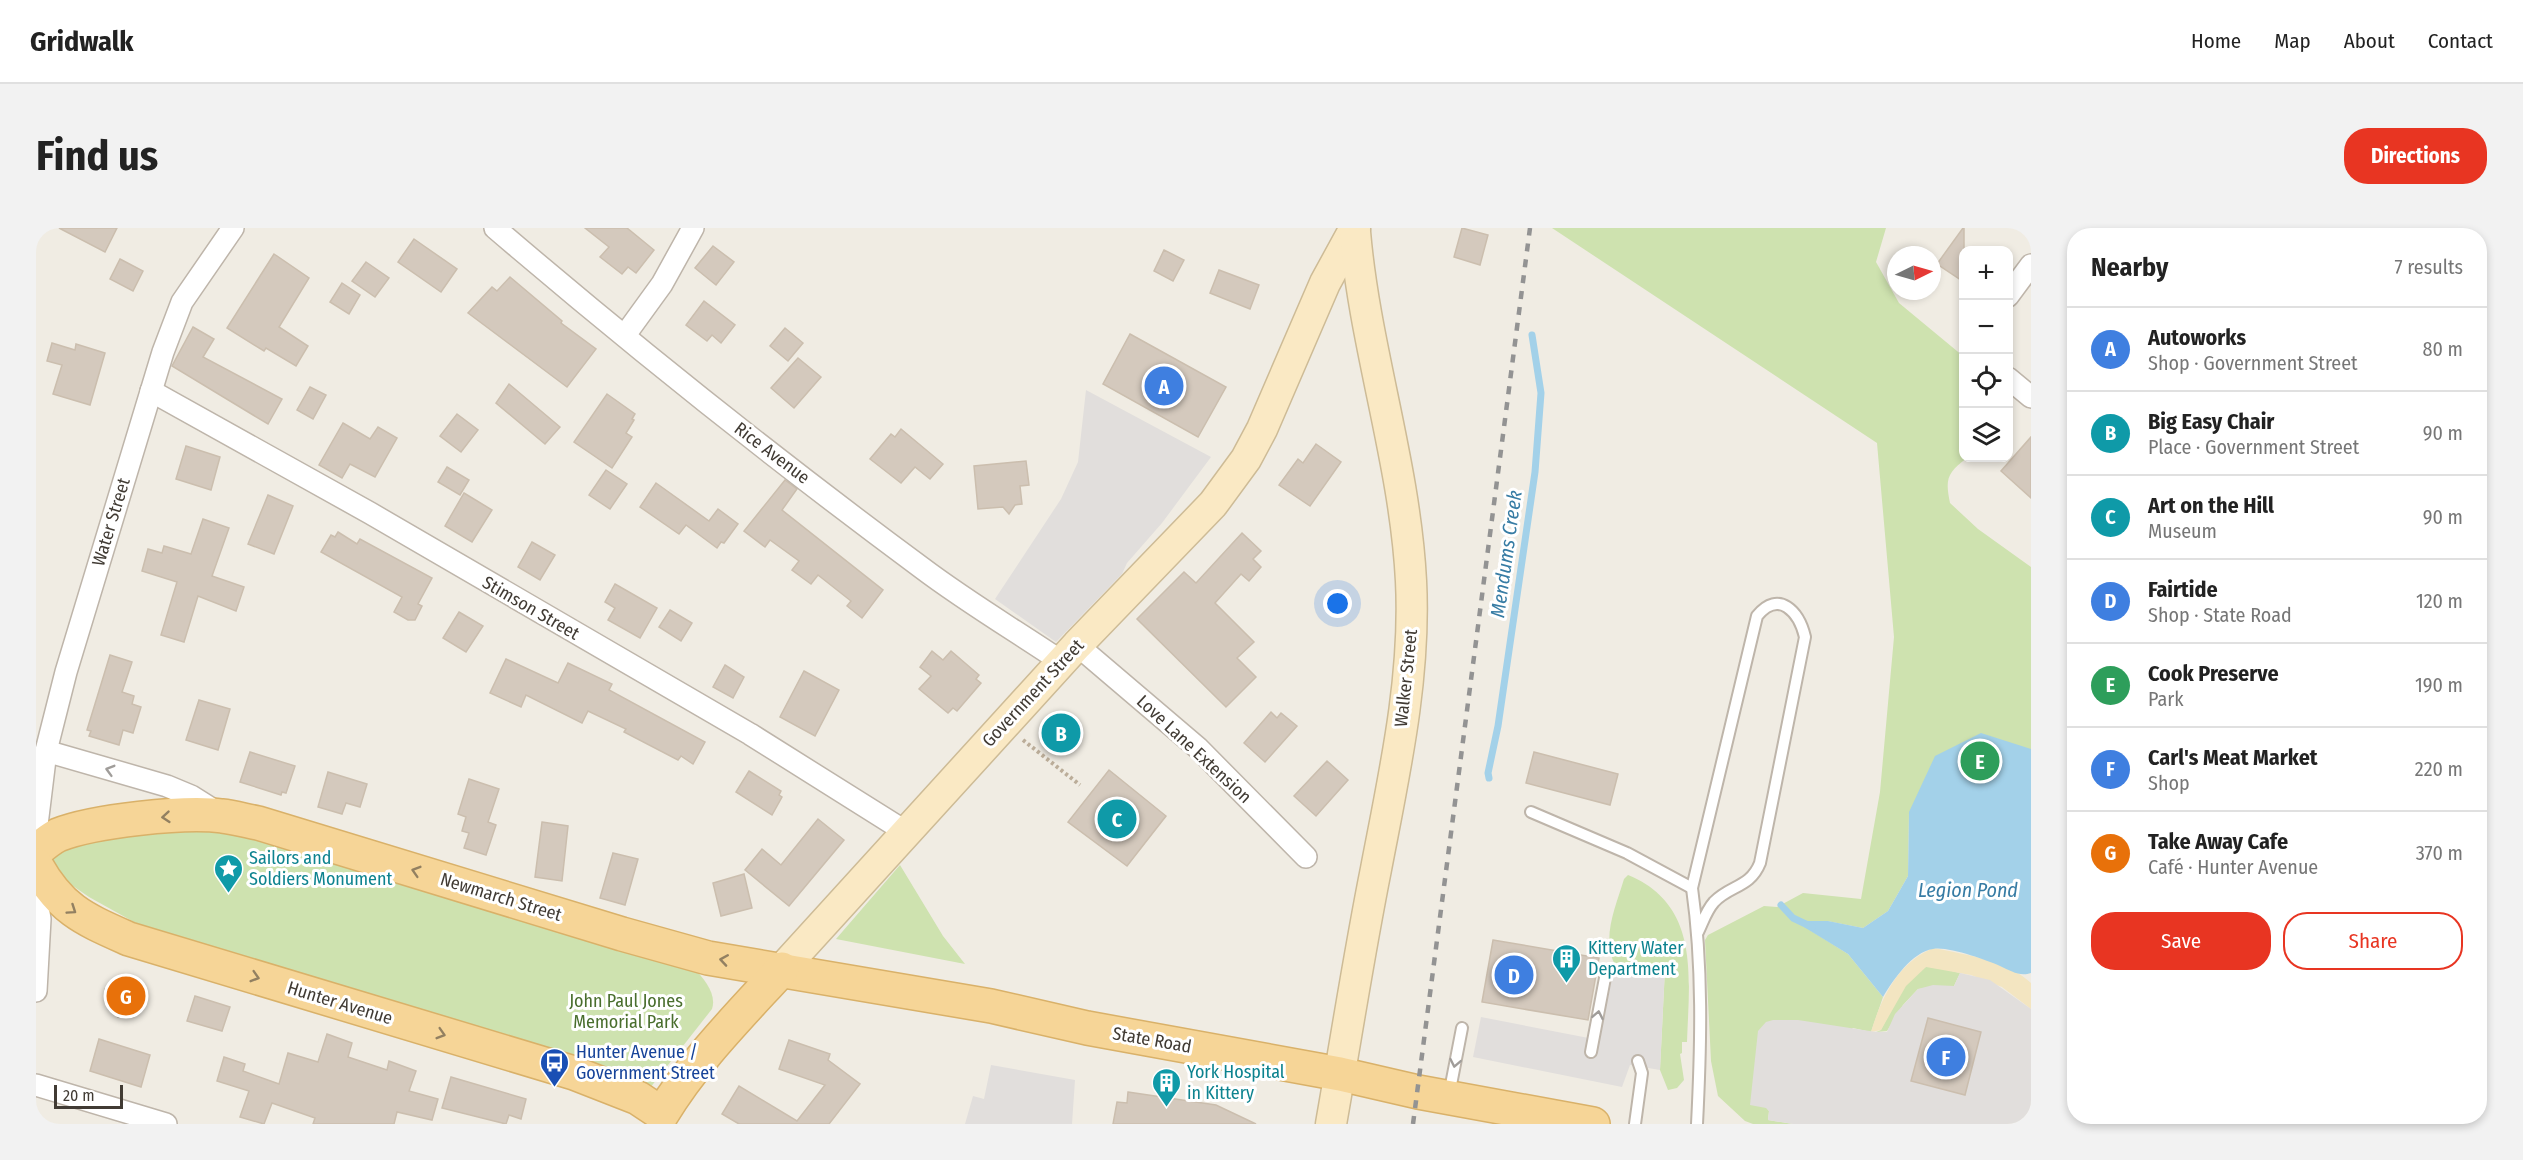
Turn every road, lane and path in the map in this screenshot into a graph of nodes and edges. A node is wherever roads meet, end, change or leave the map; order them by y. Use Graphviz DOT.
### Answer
graph roads {
  1 [pos="233,228"];
  2 [pos="495,228"];
  3 [pos="693,228"];
  4 [pos="1355,230"];
  5 [pos="2031,265"];
  6 [pos="2013,289"];
  7 [pos="625,335"];
  8 [pos="2013,382"];
  9 [pos="151,391"];
  10 [pos="2031,397"];
  11 [pos="1070,653"];
  12 [pos="1018,736"];
  13 [pos="46,751"];
  14 [pos="1080,785"];
  15 [pos="1531,812"];
  16 [pos="221,815"];
  17 [pos="906,832"];
  18 [pos="36,833"];
  19 [pos="36,851"];
  20 [pos="1306,857"];
  21 [pos="36,865"];
  22 [pos="1692,888"];
  23 [pos="36,895"];
  24 [pos="1698,932"];
  25 [pos="782,969"];
  26 [pos="1605,978"];
  27 [pos="36,991"];
  28 [pos="1462,1028"];
  29 [pos="1591,1052"];
  30 [pos="1638,1061"];
  31 [pos="1340,1074"];
  32 [pos="36,1085"];
  33 [pos="1449,1097"];
  34 [pos="660,1119"];
  35 [pos="166,1124"];
  36 [pos="1331,1124"];
  37 [pos="1593,1124"];
  38 [pos="1635,1124"];
  39 [pos="1697,1124"];
  1 -- 9 [label="street, Water Street"];
  2 -- 7 [label="street, Rice Avenue"];
  3 -- 7 [label="street"];
  4 -- 11 [label="street, Government Street"];
  4 -- 31 [label="street, Walker Street"];
  5 -- 6 [label="street"];
  7 -- 11 [label="street, Rice Avenue"];
  8 -- 10 [label="street"];
  9 -- 13 [label="street, Water Street"];
  9 -- 17 [label="street, Stimson Street"];
  11 -- 17 [label="street, Government Street"];
  11 -- 20 [label="street, Love Lane Extension"];
  12 -- 14 [label="path"];
  16 -- 13 [label="street, Newmarch Street, one-way"];
  13 -- 18 [label="street, Water Street"];
  15 -- 22 [label="lane"];
  16 -- 19 [label="main road, Newmarch Street, one-way"];
  25 -- 16 [label="main road, Newmarch Street, one-way"];
  17 -- 25 [label="street, Government Street"];
  21 -- 34 [label="main road, Hunter Avenue, one-way"];
  22 -- 24 [label="lane"];
  22 -- 24 [label="lane"];
  23 -- 27 [label="street"];
  24 -- 39 [label="lane"];
  25 -- 31 [label="main road, State Road"];
  25 -- 34 [label="main road, Government Street"];
  29 -- 26 [label="lane, one-way"];
  28 -- 33 [label="lane, one-way"];
  30 -- 38 [label="lane"];
  31 -- 33 [label="main road, State Road"];
  31 -- 36 [label="street, Walker Street"];
  32 -- 35 [label="street"];
  33 -- 37 [label="main road, State Road"];
}
